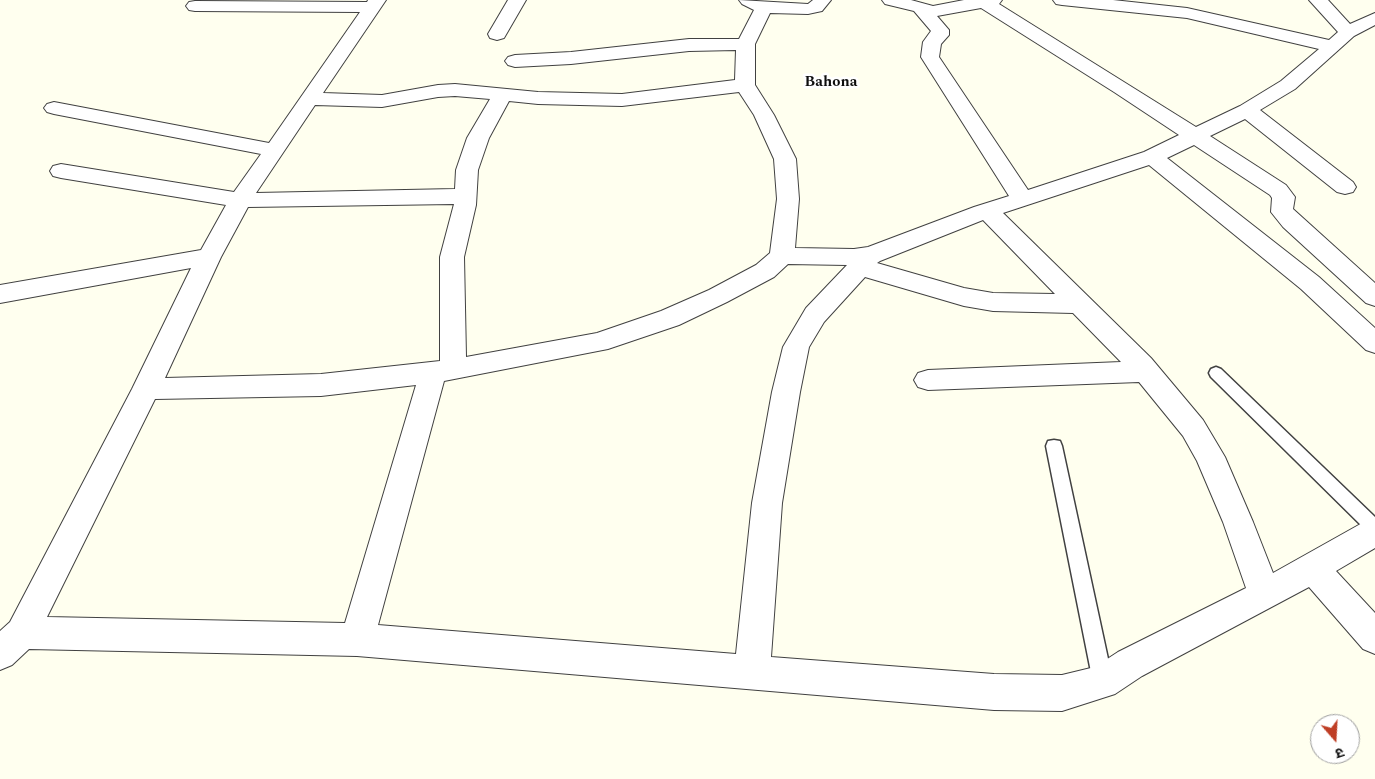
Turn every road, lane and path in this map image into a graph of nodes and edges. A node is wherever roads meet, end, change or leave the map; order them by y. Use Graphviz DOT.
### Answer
graph roads {
  1 [pos="517,0"];
  2 [pos="822,0"];
  3 [pos="891,0"];
  4 [pos="1062,0"];
  5 [pos="1318,0"];
  6 [pos="989,1"];
  7 [pos="374,4"];
  8 [pos="756,4"];
  9 [pos="195,6"];
  10 [pos="921,9"];
  11 [pos="1375,18"];
  12 [pos="1348,32"];
  13 [pos="497,34"];
  14 [pos="746,44"];
  15 [pos="1333,47"];
  16 [pos="514,60"];
  17 [pos="745,85"];
  18 [pos="502,95"];
  19 [pos="309,100"];
  20 [pos="54,108"];
  21 [pos="1248,110"];
  22 [pos="1194,137"];
  23 [pos="274,150"];
  24 [pos="1152,157"];
  25 [pos="61,171"];
  26 [pos="1345,187"];
  27 [pos="465,196"];
  28 [pos="240,200"];
  29 [pos="1023,200"];
  30 [pos="987,210"];
  31 [pos="1306,236"];
  32 [pos="1265,246"];
  33 [pos="782,256"];
  34 [pos="209,257"];
  35 [pos="865,261"];
  36 [pos="0,294"];
  37 [pos="1375,297"];
  38 [pos="1080,304"];
  39 [pos="1375,343"];
  40 [pos="443,370"];
  41 [pos="1146,371"];
  42 [pos="1216,374"];
  43 [pos="928,380"];
  44 [pos="146,389"];
  45 [pos="1054,446"];
  46 [pos="1375,528"];
  47 [pos="1375,532"];
  48 [pos="1313,568"];
  49 [pos="1265,595"];
  50 [pos="1375,638"];
  51 [pos="357,640"];
  52 [pos="11,643"];
  53 [pos="752,672"];
  54 [pos="1103,682"];
  1 -- 13 [label="street"];
  2 -- 8 [label="street"];
  3 -- 10 [label="street"];
  4 -- 15 [label="street"];
  5 -- 12 [label="street"];
  6 -- 10 [label="street"];
  6 -- 22 [label="street"];
  7 -- 9 [label="street"];
  7 -- 19 [label="street"];
  8 -- 14 [label="street"];
  10 -- 29 [label="street"];
  11 -- 12 [label="street"];
  12 -- 15 [label="street"];
  14 -- 16 [label="street"];
  14 -- 17 [label="street"];
  15 -- 21 [label="street"];
  17 -- 18 [label="street"];
  17 -- 33 [label="street"];
  18 -- 19 [label="street"];
  18 -- 27 [label="street"];
  19 -- 23 [label="street"];
  20 -- 23 [label="street"];
  21 -- 22 [label="street"];
  21 -- 26 [label="street"];
  22 -- 24 [label="street"];
  22 -- 31 [label="street"];
  23 -- 28 [label="street"];
  24 -- 29 [label="street"];
  24 -- 32 [label="street"];
  25 -- 28 [label="street"];
  27 -- 28 [label="street"];
  27 -- 40 [label="street"];
  28 -- 34 [label="street"];
  29 -- 30 [label="street"];
  30 -- 35 [label="street"];
  30 -- 38 [label="street"];
  31 -- 32 [label="street"];
  31 -- 37 [label="street"];
  32 -- 39 [label="street"];
  33 -- 35 [label="street"];
  33 -- 40 [label="street"];
  34 -- 36 [label="street"];
  34 -- 44 [label="street"];
  35 -- 38 [label="street"];
  35 -- 53 [label="street"];
  38 -- 41 [label="street"];
  40 -- 44 [label="street"];
  40 -- 51 [label="street"];
  41 -- 43 [label="street"];
  41 -- 49 [label="street"];
  42 -- 46 [label="lane"];
  44 -- 52 [label="street"];
  45 -- 54 [label="lane"];
  47 -- 48 [label="street"];
  48 -- 49 [label="street"];
  48 -- 50 [label="street"];
  49 -- 54 [label="street"];
  51 -- 52 [label="street"];
  51 -- 53 [label="street"];
  53 -- 54 [label="street"];
}
